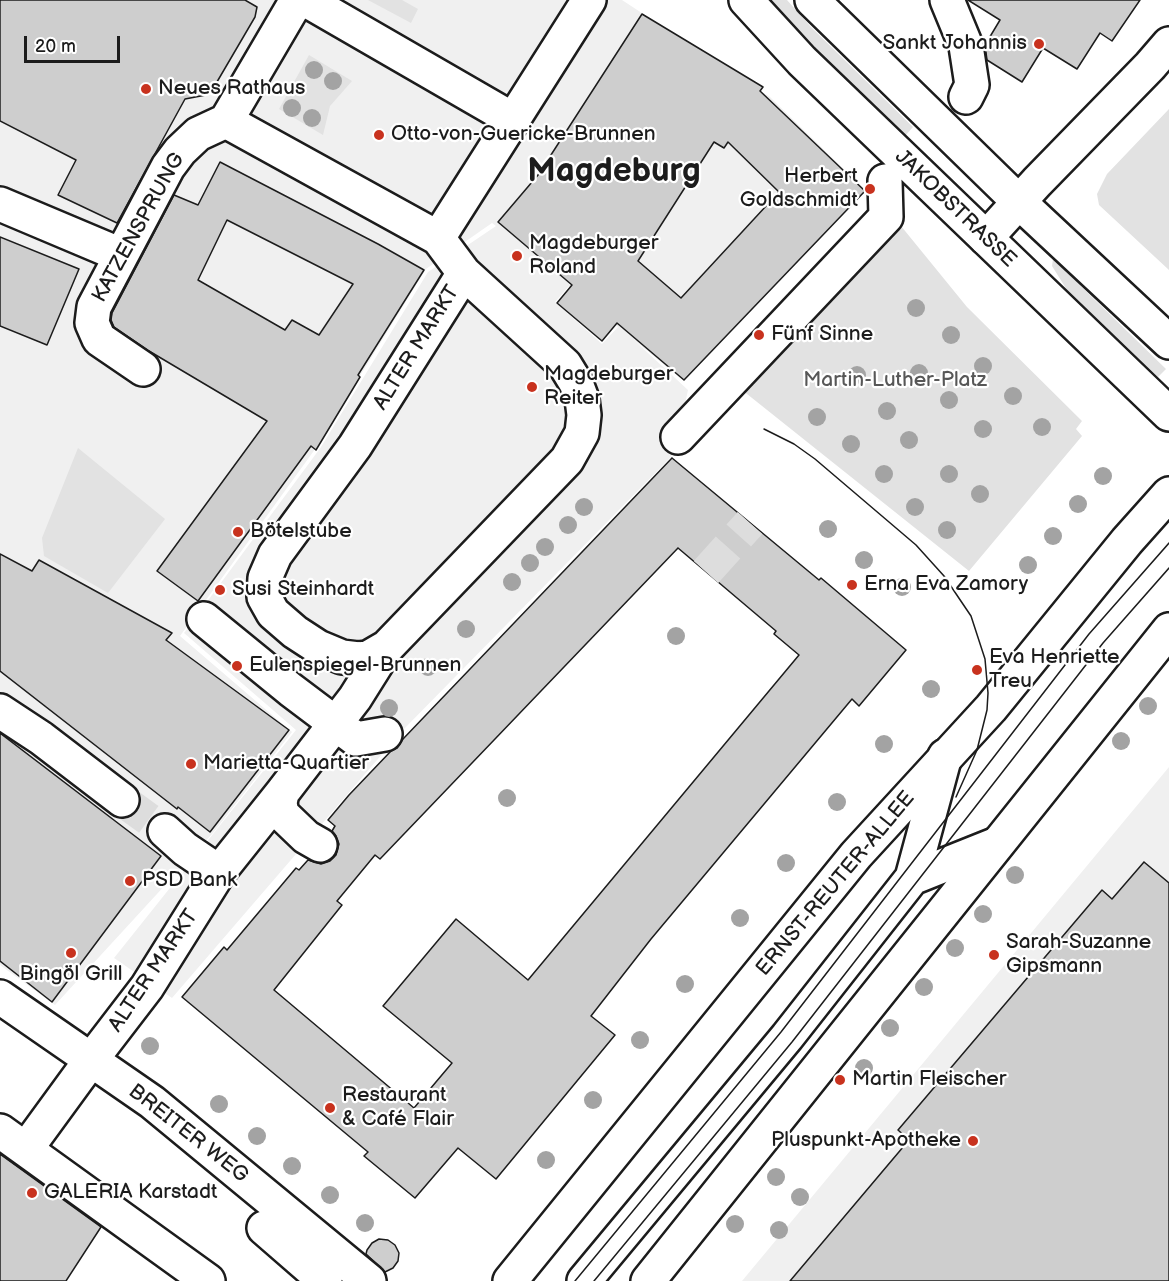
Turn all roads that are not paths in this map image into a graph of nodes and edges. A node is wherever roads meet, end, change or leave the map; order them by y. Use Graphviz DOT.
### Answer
graph roads {
  1 [pos="297,0"];
  2 [pos="306,0"];
  3 [pos="589,0"];
  4 [pos="746,0"];
  5 [pos="812,0"];
  6 [pos="947,0"];
  7 [pos="1169,44"];
  8 [pos="966,97"];
  9 [pos="512,119"];
  10 [pos="226,121"];
  11 [pos="885,182"];
  12 [pos="1019,202"];
  13 [pos="0,204"];
  14 [pos="438,238"];
  15 [pos="986,238"];
  16 [pos="121,255"];
  17 [pos="464,273"];
  18 [pos="1169,342"];
  19 [pos="144,369"];
  20 [pos="1169,414"];
  21 [pos="678,437"];
  22 [pos="1169,494"];
  23 [pos="204,619"];
  24 [pos="1169,630"];
  25 [pos="387,646"];
  26 [pos="0,711"];
  27 [pos="335,724"];
  28 [pos="385,734"];
  29 [pos="945,756"];
  30 [pos="282,793"];
  31 [pos="123,800"];
  32 [pos="165,831"];
  33 [pos="997,844"];
  34 [pos="320,845"];
  35 [pos="219,872"];
  36 [pos="912,878"];
  37 [pos="0,997"];
  38 [pos="91,1060"];
  39 [pos="13,1140"];
  40 [pos="264,1228"];
  41 [pos="208,1281"];
  42 [pos="325,1281"];
  43 [pos="369,1281"];
  44 [pos="510,1281"];
  45 [pos="584,1281"];
  46 [pos="648,1281"];
  1 -- 10 [label="street"];
  2 -- 9 [label="street"];
  3 -- 9 [label="street"];
  4 -- 15 [label="street, JAKOBSTRASSE"];
  5 -- 12 [label="street"];
  6 -- 8 [label="street"];
  7 -- 12 [label="street"];
  9 -- 14 [label="street"];
  10 -- 14 [label="street"];
  10 -- 16 [label="street, KATZENSPRUNG"];
  11 -- 21 [label="street"];
  12 -- 15 [label="street"];
  12 -- 18 [label="street"];
  13 -- 16 [label="street"];
  14 -- 17 [label="street"];
  15 -- 20 [label="street, JAKOBSTRASSE"];
  16 -- 19 [label="street, KATZENSPRUNG"];
  17 -- 25 [label="street, ALTER MARKT"];
  17 -- 25 [label="street, ALTER MARKT"];
  22 -- 29 [label="street, ERNST-REUTER-ALLEE"];
  23 -- 27 [label="street"];
  24 -- 33 [label="street"];
  25 -- 27 [label="street, ALTER MARKT"];
  26 -- 31 [label="street"];
  27 -- 28 [label="street"];
  27 -- 30 [label="street, ALTER MARKT"];
  29 -- 36 [label="street"];
  29 -- 44 [label="street, ERNST-REUTER-ALLEE"];
  30 -- 34 [label="street"];
  30 -- 35 [label="street, ALTER MARKT"];
  32 -- 35 [label="street"];
  33 -- 36 [label="street"];
  33 -- 46 [label="street"];
  35 -- 38 [label="street, ALTER MARKT"];
  36 -- 45 [label="street"];
  37 -- 38 [label="street, BREITER WEG"];
  38 -- 39 [label="street, ALTER MARKT"];
  38 -- 43 [label="street, BREITER WEG"];
  39 -- 41 [label="street"];
  40 -- 42 [label="street"];
}
